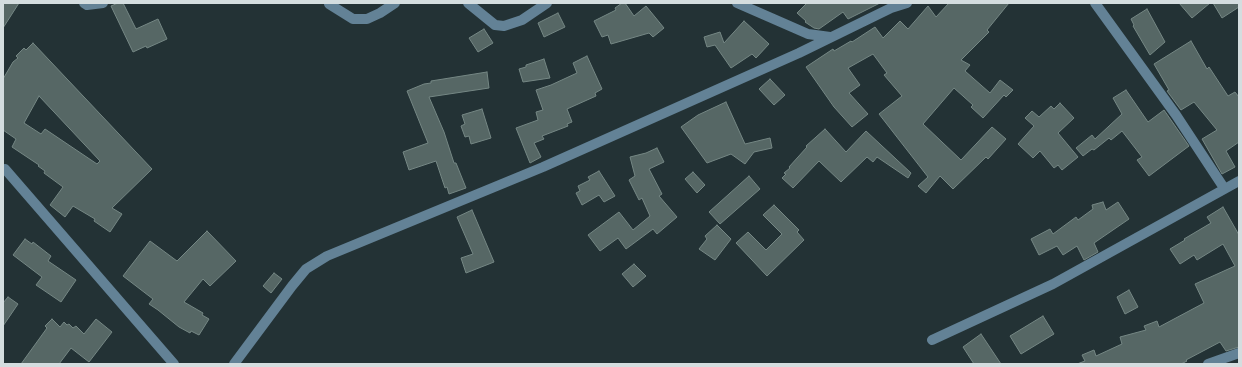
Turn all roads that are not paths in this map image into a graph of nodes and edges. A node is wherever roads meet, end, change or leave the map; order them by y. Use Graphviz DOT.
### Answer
graph roads {
  1 [pos="84,3"];
  2 [pos="103,3"];
  3 [pos="395,3"];
  4 [pos="468,3"];
  5 [pos="546,3"];
  6 [pos="737,3"];
  7 [pos="907,3"];
  8 [pos="1095,3"];
  9 [pos="329,4"];
  10 [pos="831,37"];
  11 [pos="5,169"];
  12 [pos="1239,181"];
  13 [pos="1224,188"];
  14 [pos="932,340"];
  15 [pos="1239,353"];
  16 [pos="174,364"];
  17 [pos="234,364"];
  18 [pos="1208,364"];
  1 -- 2 [label="street"];
  3 -- 9 [label="street"];
  4 -- 5 [label="street"];
  6 -- 10 [label="street"];
  7 -- 10 [label="street"];
  8 -- 13 [label="street"];
  10 -- 17 [label="street"];
  11 -- 16 [label="street"];
  12 -- 13 [label="street"];
  13 -- 14 [label="street"];
  15 -- 18 [label="street"];
}
